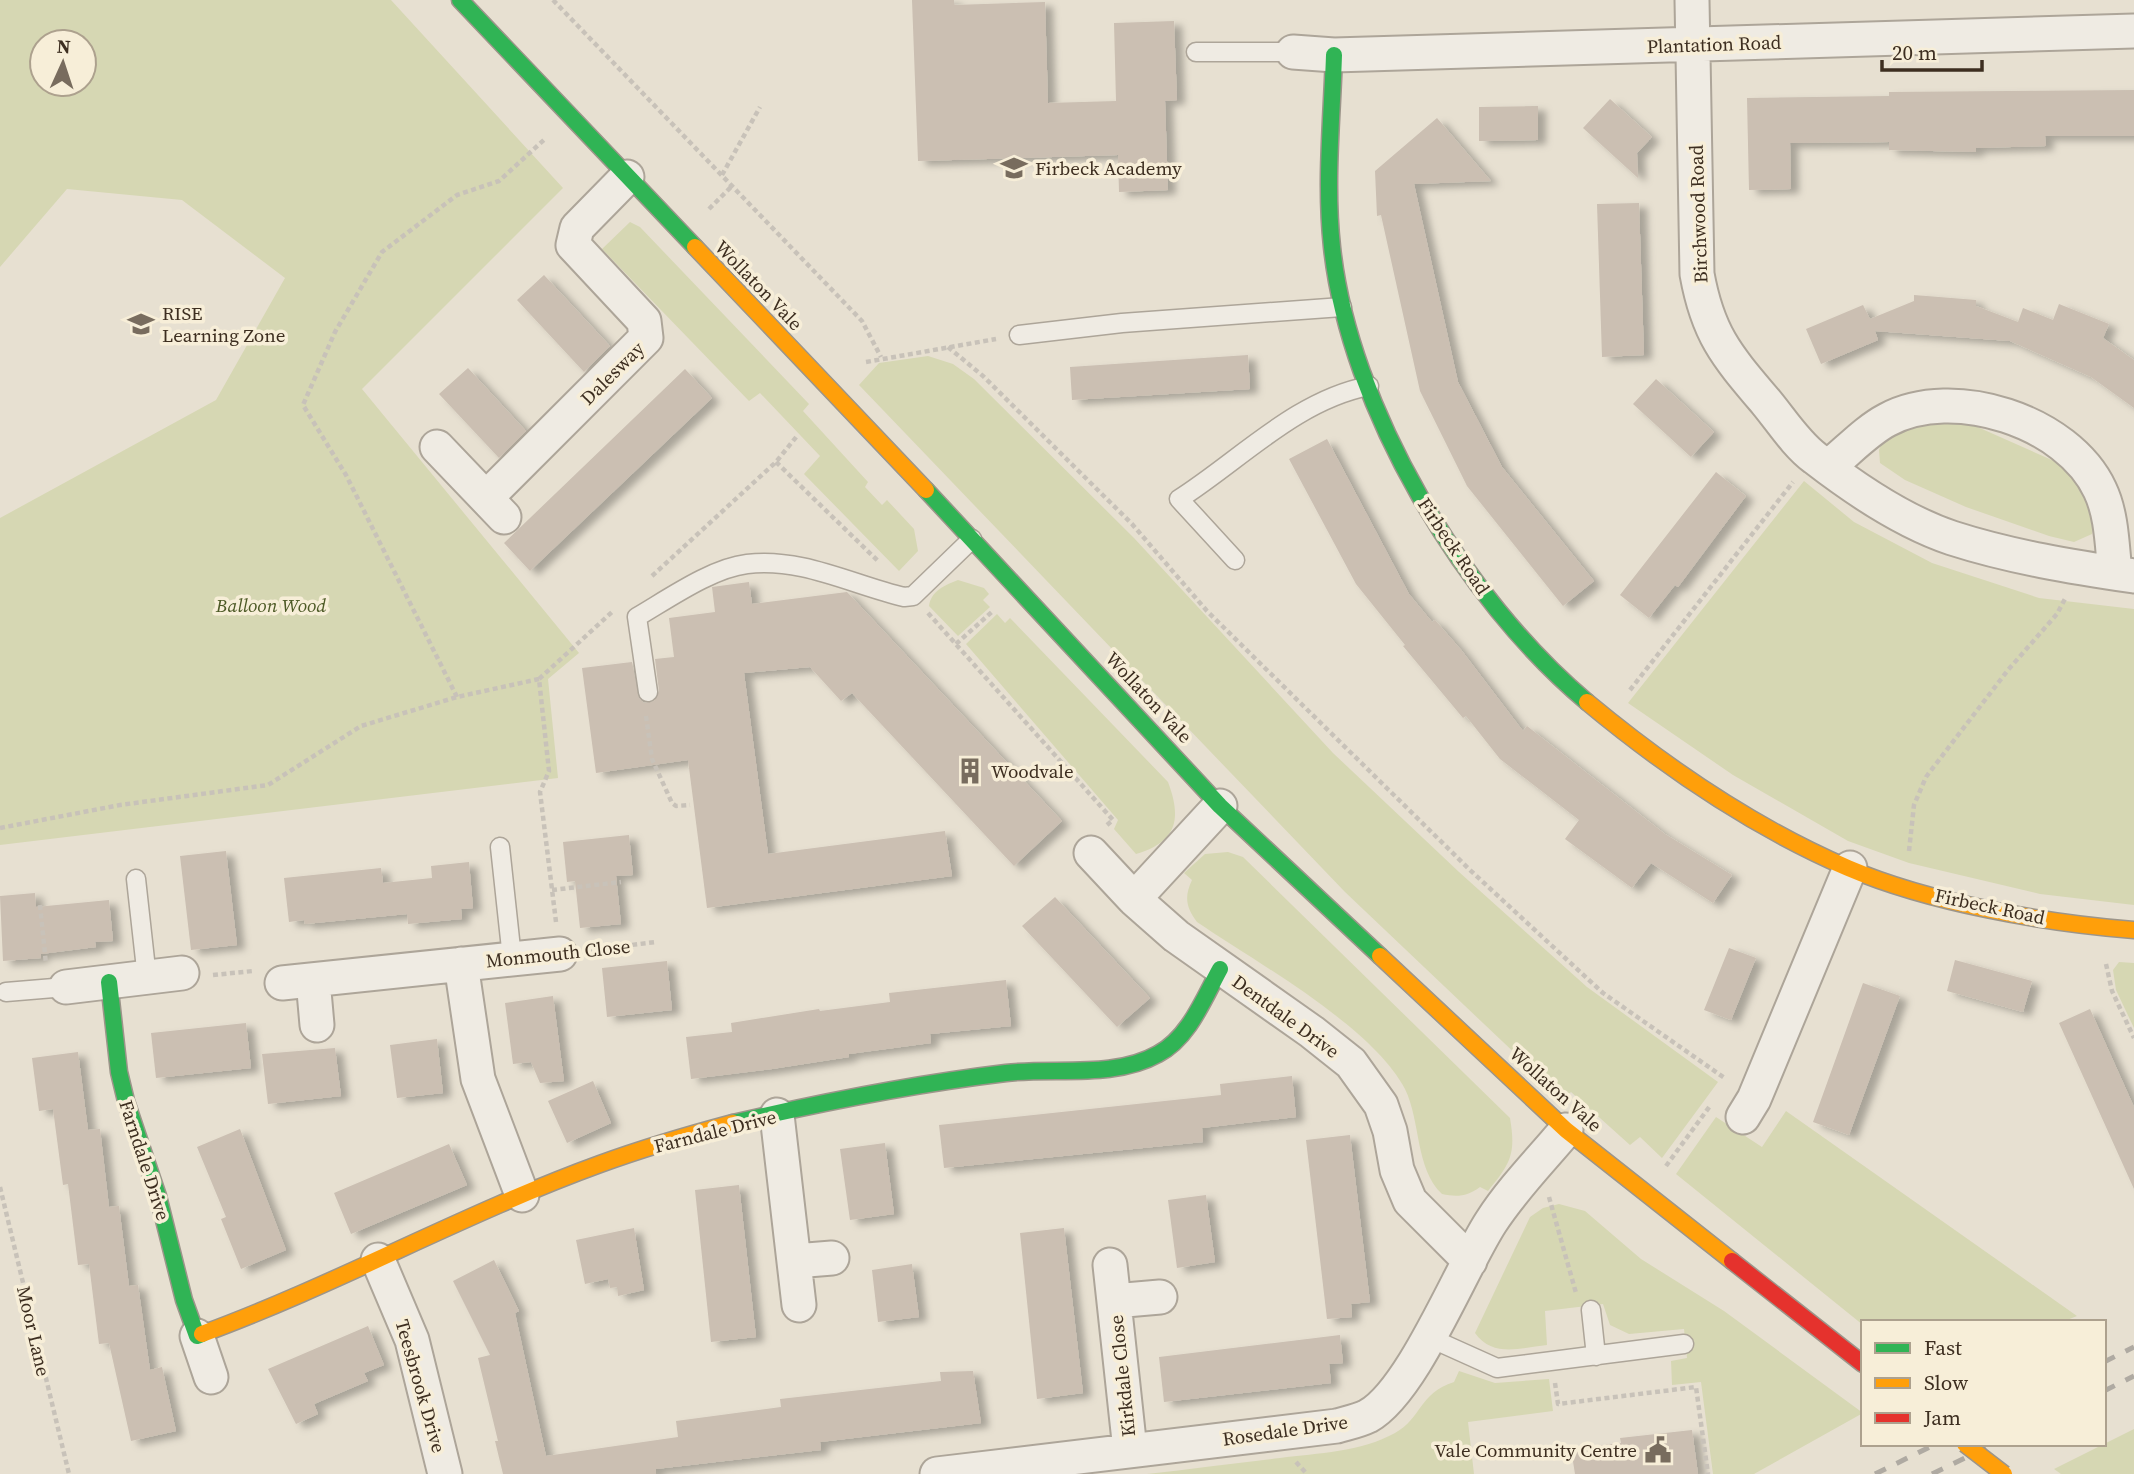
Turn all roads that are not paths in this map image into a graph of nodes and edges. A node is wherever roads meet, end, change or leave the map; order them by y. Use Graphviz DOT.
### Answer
graph roads {
  1 [pos="460,0"];
  2 [pos="1692,0"];
  3 [pos="2134,31"];
  4 [pos="1693,45"];
  5 [pos="1196,52"];
  6 [pos="1293,52"];
  7 [pos="1334,55"];
  8 [pos="627,177"];
  9 [pos="1342,307"];
  10 [pos="1019,335"];
  11 [pos="1369,386"];
  12 [pos="437,447"];
  13 [pos="1821,462"];
  14 [pos="972,539"];
  15 [pos="1235,560"];
  16 [pos="2124,574"];
  17 [pos="648,692"];
  18 [pos="1220,806"];
  19 [pos="500,847"];
  20 [pos="1091,853"];
  21 [pos="1850,868"];
  22 [pos="136,879"];
  23 [pos="1134,899"];
  24 [pos="2134,930"];
  25 [pos="560,954"];
  26 [pos="512,958"];
  27 [pos="461,964"];
  28 [pos="1220,969"];
  29 [pos="182,974"];
  30 [pos="146,978"];
  31 [pos="109,982"];
  32 [pos="57,988"];
  33 [pos="6,992"];
  34 [pos="317,1025"];
  35 [pos="1748,1108"];
  36 [pos="777,1115"];
  37 [pos="1566,1130"];
  38 [pos="522,1195"];
  39 [pos="832,1258"];
  40 [pos="378,1260"];
  41 [pos="794,1261"];
  42 [pos="1470,1261"];
  43 [pos="1110,1265"];
  44 [pos="1160,1297"];
  45 [pos="1114,1301"];
  46 [pos="799,1305"];
  47 [pos="1591,1310"];
  48 [pos="197,1336"];
  49 [pos="1428,1337"];
  50 [pos="1684,1344"];
  51 [pos="1596,1356"];
  52 [pos="1861,1362"];
  53 [pos="211,1377"];
  54 [pos="1968,1446"];
  55 [pos="1130,1450"];
  56 [pos="445,1474"];
  57 [pos="937,1474"];
  58 [pos="2004,1474"];
  1 -- 8 [label="street, Wollaton Vale"];
  2 -- 4 [label="street, Birchwood Road"];
  3 -- 4 [label="street, Plantation Road"];
  4 -- 7 [label="street, Plantation Road"];
  4 -- 13 [label="street, Birchwood Road"];
  5 -- 6 [label="lane"];
  6 -- 7 [label="street, Plantation Road"];
  7 -- 9 [label="street, Firbeck Road"];
  8 -- 12 [label="street, Dalesway"];
  8 -- 14 [label="street, Wollaton Vale"];
  9 -- 10 [label="lane"];
  9 -- 11 [label="street, Firbeck Road"];
  11 -- 15 [label="lane"];
  11 -- 21 [label="street, Firbeck Road"];
  13 -- 16 [label="street, Birchwood Road"];
  13 -- 16 [label="street, Birchwood Road"];
  14 -- 17 [label="lane"];
  14 -- 18 [label="street, Wollaton Vale"];
  18 -- 23 [label="street"];
  18 -- 37 [label="street, Wollaton Vale"];
  19 -- 26 [label="lane"];
  20 -- 23 [label="street, Dentdale Drive"];
  21 -- 24 [label="street, Firbeck Road"];
  21 -- 35 [label="street"];
  22 -- 30 [label="lane"];
  23 -- 28 [label="street, Dentdale Drive"];
  25 -- 26 [label="street, Monmouth Close"];
  26 -- 27 [label="street, Monmouth Close"];
  27 -- 34 [label="street, Monmouth Close"];
  27 -- 38 [label="street, Monmouth Close"];
  28 -- 36 [label="street, Farndale Drive"];
  28 -- 42 [label="street, Dentdale Drive"];
  29 -- 30 [label="street"];
  30 -- 31 [label="street"];
  31 -- 32 [label="street"];
  31 -- 48 [label="street, Farndale Drive"];
  32 -- 33 [label="lane"];
  36 -- 38 [label="street, Farndale Drive"];
  36 -- 41 [label="street"];
  37 -- 42 [label="street, Rosedale Drive"];
  37 -- 52 [label="street, Wollaton Vale"];
  38 -- 40 [label="street, Farndale Drive"];
  39 -- 41 [label="street"];
  40 -- 48 [label="street, Farndale Drive"];
  40 -- 56 [label="street, Teesbrook Drive"];
  41 -- 46 [label="street"];
  42 -- 49 [label="street, Rosedale Drive"];
  43 -- 45 [label="street, Kirkdale Close"];
  44 -- 45 [label="street, Kirkdale Close"];
  45 -- 55 [label="street, Kirkdale Close"];
  47 -- 51 [label="lane"];
  48 -- 53 [label="street, Farndale Drive"];
  49 -- 51 [label="lane"];
  49 -- 55 [label="street, Rosedale Drive"];
  50 -- 51 [label="lane"];
  54 -- 58 [label="street, bridge"];
  55 -- 57 [label="street, Rosedale Drive"];
}
